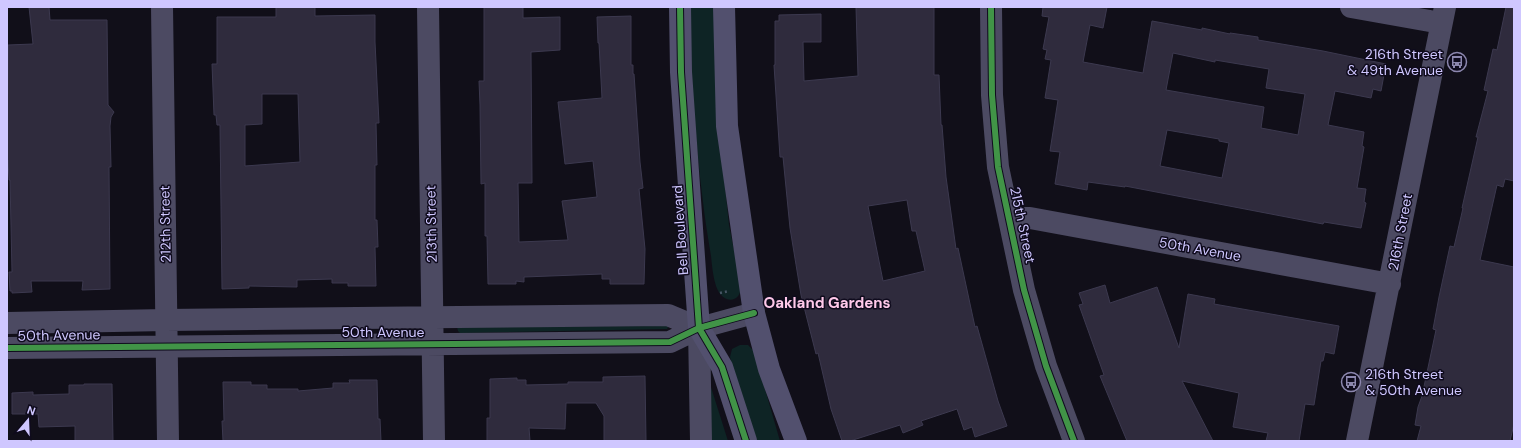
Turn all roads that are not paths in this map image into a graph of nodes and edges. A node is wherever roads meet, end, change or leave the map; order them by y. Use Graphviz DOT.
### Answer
graph roads {
  1 [pos="162,7"];
  2 [pos="428,7"];
  3 [pos="680,7"];
  4 [pos="724,7"];
  5 [pos="991,7"];
  6 [pos="1350,7"];
  7 [pos="1441,12"];
  8 [pos="1010,218"];
  9 [pos="1390,284"];
  10 [pos="754,314"];
  11 [pos="432,318"];
  12 [pos="166,320"];
  13 [pos="7,323"];
  14 [pos="699,328"];
  15 [pos="432,344"];
  16 [pos="167,346"];
  17 [pos="7,348"];
  18 [pos="168,441"];
  19 [pos="434,441"];
  20 [pos="701,441"];
  21 [pos="746,441"];
  22 [pos="796,441"];
  23 [pos="1074,441"];
  24 [pos="1357,441"];
  1 -- 12 [label="street, 212th Street"];
  2 -- 11 [label="street, 213th Street"];
  3 -- 14 [label="street, Bell Boulevard"];
  4 -- 10 [label="street"];
  5 -- 8 [label="street, 215th Street"];
  6 -- 7 [label="street"];
  7 -- 9 [label="street, 216th Street"];
  8 -- 9 [label="street, 50th Avenue"];
  8 -- 23 [label="street, 215th Street"];
  9 -- 24 [label="street, 216th Street"];
  10 -- 14 [label="street, 50th Avenue"];
  10 -- 22 [label="street"];
  11 -- 12 [label="street, 50th Avenue"];
  11 -- 14 [label="street, 50th Avenue"];
  11 -- 15 [label="street, 213th Street"];
  12 -- 13 [label="street, 50th Avenue"];
  12 -- 16 [label="street, 212th Street"];
  14 -- 15 [label="street, 50th Avenue"];
  14 -- 20 [label="street"];
  14 -- 21 [label="street, Bell Boulevard"];
  15 -- 16 [label="street, 50th Avenue"];
  15 -- 19 [label="street, 213th Street"];
  16 -- 17 [label="street, 50th Avenue"];
  16 -- 18 [label="street, 212th Street"];
}
